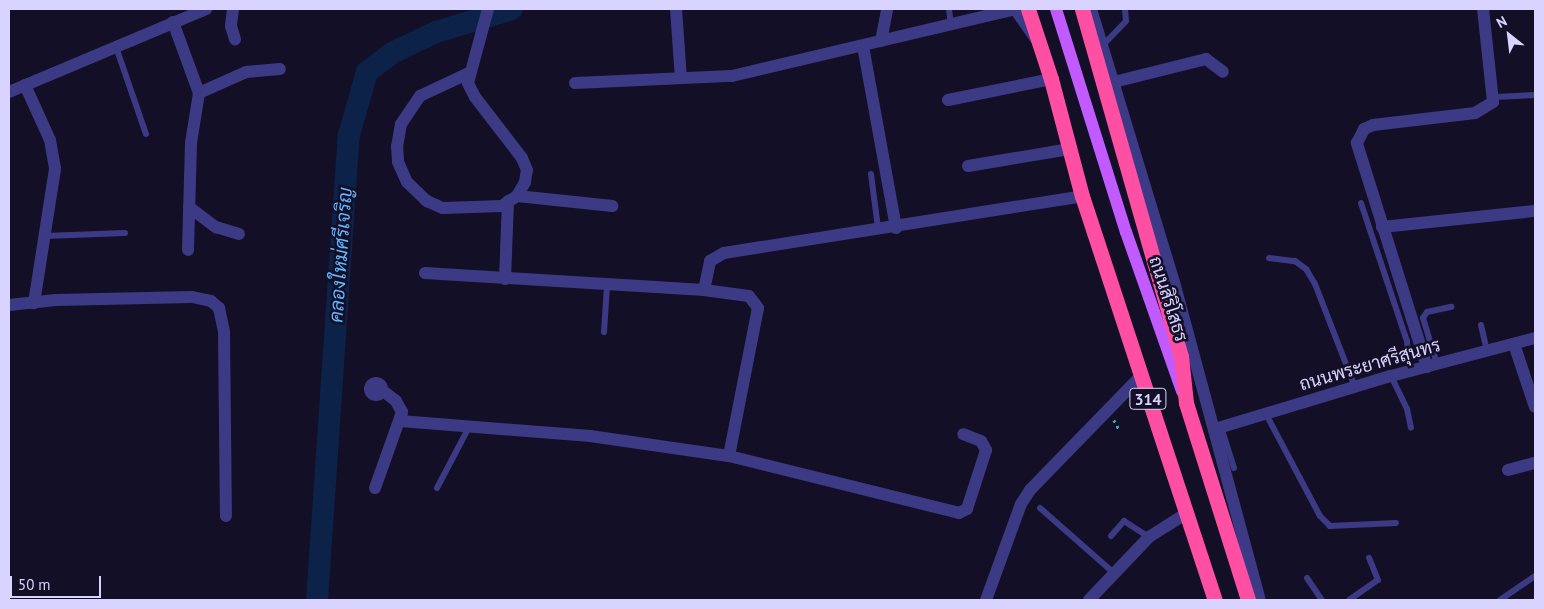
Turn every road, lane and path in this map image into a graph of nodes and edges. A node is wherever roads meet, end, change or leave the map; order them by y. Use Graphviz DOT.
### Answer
graph roads {
  1 [pos="206,9"];
  2 [pos="232,9"];
  3 [pos="488,9"];
  4 [pos="676,9"];
  5 [pos="887,9"];
  6 [pos="949,9"];
  7 [pos="1015,9"];
  8 [pos="1028,9"];
  9 [pos="1032,9"];
  10 [pos="1056,9"];
  11 [pos="1082,9"];
  12 [pos="1091,9"];
  13 [pos="1124,9"];
  14 [pos="1484,9"];
  15 [pos="173,22"];
  16 [pos="951,25"];
  17 [pos="1034,26"];
  18 [pos="235,39"];
  19 [pos="881,41"];
  20 [pos="1040,44"];
  21 [pos="863,46"];
  22 [pos="1102,46"];
  23 [pos="116,47"];
  24 [pos="280,69"];
  25 [pos="1223,72"];
  26 [pos="469,73"];
  27 [pos="681,78"];
  28 [pos="1051,79"];
  29 [pos="1114,82"];
  30 [pos="575,83"];
  31 [pos="26,85"];
  32 [pos="9,92"];
  33 [pos="199,93"];
  34 [pos="1535,95"];
  35 [pos="1495,97"];
  36 [pos="948,100"];
  37 [pos="146,134"];
  38 [pos="1070,149"];
  39 [pos="968,166"];
  40 [pos="872,174"];
  41 [pos="1082,196"];
  42 [pos="512,199"];
  43 [pos="1361,203"];
  44 [pos="612,206"];
  45 [pos="189,207"];
  46 [pos="1535,211"];
  47 [pos="896,228"];
  48 [pos="878,230"];
  49 [pos="125,233"];
  50 [pos="239,234"];
  51 [pos="1380,234"];
  52 [pos="45,236"];
  53 [pos="188,250"];
  54 [pos="1269,258"];
  55 [pos="425,273"];
  56 [pos="505,279"];
  57 [pos="607,285"];
  58 [pos="704,290"];
  59 [pos="34,302"];
  60 [pos="9,305"];
  61 [pos="1451,307"];
  62 [pos="1481,325"];
  63 [pos="604,332"];
  64 [pos="1535,338"];
  65 [pos="1514,344"];
  66 [pos="1487,350"];
  67 [pos="1432,366"];
  68 [pos="1409,372"];
  69 [pos="1391,376"];
  70 [pos="1140,377"];
  71 [pos="1355,387"];
  72 [pos="383,391"];
  73 [pos="1186,403"];
  74 [pos="1535,407"];
  75 [pos="1266,414"];
  76 [pos="400,421"];
  77 [pos="469,427"];
  78 [pos="1218,428"];
  79 [pos="1411,428"];
  80 [pos="963,434"];
  81 [pos="729,456"];
  82 [pos="1535,463"];
  83 [pos="1234,468"];
  84 [pos="1508,470"];
  85 [pos="375,488"];
  86 [pos="437,488"];
  87 [pos="1040,508"];
  88 [pos="1187,513"];
  89 [pos="226,516"];
  90 [pos="1396,523"];
  91 [pos="1111,536"];
  92 [pos="1149,537"];
  93 [pos="1370,558"];
  94 [pos="1114,573"];
  95 [pos="1535,576"];
  96 [pos="1307,578"];
  97 [pos="986,600"];
  98 [pos="1089,600"];
  99 [pos="1215,600"];
  100 [pos="1248,600"];
  101 [pos="1260,600"];
  102 [pos="1322,600"];
  103 [pos="1351,600"];
  104 [pos="1500,600"];
  1 -- 15 [label="street"];
  2 -- 18 [label="street"];
  3 -- 26 [label="street"];
  4 -- 27 [label="street"];
  5 -- 19 [label="street"];
  6 -- 16 [label="lane"];
  7 -- 16 [label="street"];
  7 -- 20 [label="street"];
  8 -- 17 [label="highway"];
  9 -- 17 [label="main road"];
  10 -- 73 [label="main road, ถนนสิริโสธร / 314"];
  11 -- 73 [label="highway"];
  12 -- 22 [label="street"];
  13 -- 22 [label="lane"];
  14 -- 35 [label="street"];
  15 -- 23 [label="street"];
  15 -- 33 [label="street"];
  16 -- 19 [label="street"];
  17 -- 20 [label="highway"];
  19 -- 21 [label="street"];
  20 -- 28 [label="highway"];
  21 -- 27 [label="street"];
  21 -- 47 [label="street"];
  22 -- 29 [label="street"];
  23 -- 31 [label="street"];
  23 -- 37 [label="lane"];
  24 -- 33 [label="street"];
  25 -- 29 [label="street"];
  26 -- 42 [label="street"];
  26 -- 42 [label="street"];
  27 -- 30 [label="street"];
  28 -- 36 [label="street"];
  28 -- 38 [label="highway"];
  29 -- 78 [label="street"];
  31 -- 32 [label="street"];
  31 -- 52 [label="street"];
  33 -- 45 [label="street"];
  34 -- 35 [label="lane"];
  35 -- 51 [label="street"];
  38 -- 39 [label="street"];
  38 -- 41 [label="highway"];
  40 -- 48 [label="lane"];
  41 -- 47 [label="street"];
  41 -- 70 [label="highway, 314"];
  42 -- 44 [label="street"];
  42 -- 56 [label="street"];
  43 -- 51 [label="lane"];
  45 -- 50 [label="street"];
  45 -- 53 [label="street"];
  46 -- 51 [label="street"];
  47 -- 48 [label="street"];
  48 -- 58 [label="street"];
  49 -- 52 [label="lane"];
  51 -- 67 [label="street"];
  51 -- 68 [label="lane"];
  52 -- 59 [label="street"];
  54 -- 71 [label="lane"];
  55 -- 56 [label="street"];
  56 -- 57 [label="street"];
  57 -- 58 [label="street"];
  57 -- 63 [label="lane"];
  58 -- 81 [label="street"];
  59 -- 60 [label="street"];
  59 -- 89 [label="street"];
  61 -- 67 [label="lane"];
  62 -- 66 [label="lane"];
  64 -- 65 [label="street, ถนนพระยาศรีสุนทร"];
  65 -- 66 [label="street, ถนนพระยาศรีสุนทร"];
  65 -- 74 [label="street"];
  66 -- 67 [label="street, ถนนพระยาศรีสุนทร"];
  67 -- 68 [label="street, ถนนพระยาศรีสุนทร"];
  68 -- 69 [label="street, ถนนพระยาศรีสุนทร"];
  69 -- 71 [label="street, ถนนพระยาศรีสุนทร"];
  69 -- 79 [label="lane"];
  70 -- 88 [label="highway, 314"];
  70 -- 97 [label="street"];
  71 -- 75 [label="street, ถนนพระยาศรีสุนทร"];
  72 -- 76 [label="street"];
  73 -- 100 [label="highway, ถนนสิริโสธร / 314"];
  75 -- 78 [label="street, ถนนพระยาศรีสุนทร"];
  75 -- 90 [label="lane"];
  76 -- 77 [label="street"];
  76 -- 85 [label="street"];
  77 -- 81 [label="street"];
  77 -- 86 [label="lane"];
  78 -- 83 [label="lane"];
  78 -- 101 [label="street"];
  80 -- 81 [label="street"];
  82 -- 84 [label="street"];
  87 -- 94 [label="lane"];
  88 -- 92 [label="street"];
  88 -- 99 [label="highway, 314"];
  91 -- 92 [label="lane"];
  92 -- 94 [label="street"];
  93 -- 103 [label="lane"];
  94 -- 98 [label="street"];
  95 -- 104 [label="lane"];
  96 -- 102 [label="lane"];
}
